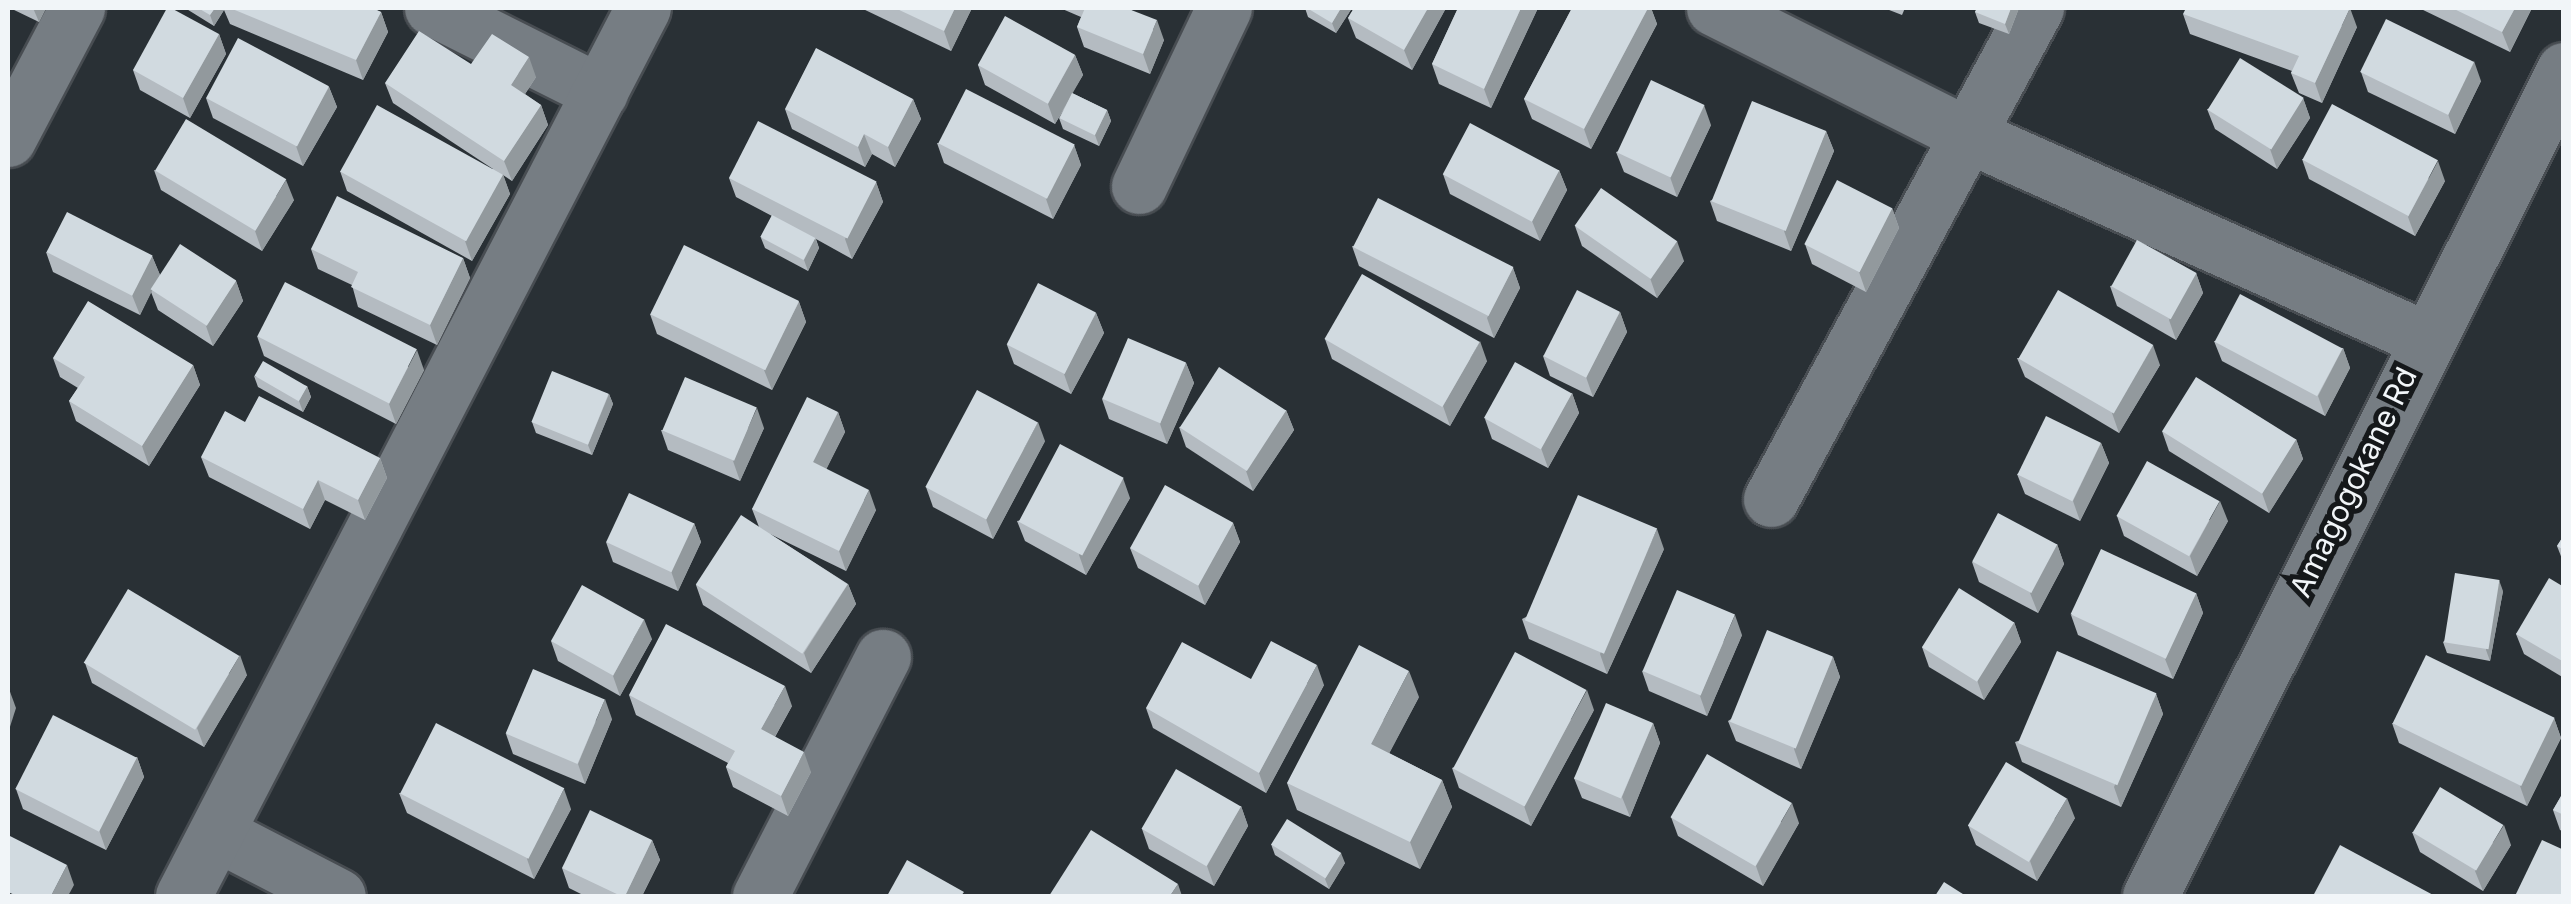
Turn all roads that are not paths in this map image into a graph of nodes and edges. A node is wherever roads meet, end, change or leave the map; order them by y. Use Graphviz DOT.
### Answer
graph roads {
  1 [pos="77,8"];
  2 [pos="432,8"];
  3 [pos="643,8"];
  4 [pos="1224,8"];
  5 [pos="1714,8"];
  6 [pos="2036,8"];
  7 [pos="2564,70"];
  8 [pos="600,92"];
  9 [pos="1970,136"];
  10 [pos="8,139"];
  11 [pos="1138,186"];
  12 [pos="2424,338"];
  13 [pos="1771,499"];
  14 [pos="883,658"];
  15 [pos="216,833"];
  16 [pos="183,896"];
  17 [pos="338,896"];
  18 [pos="760,896"];
  19 [pos="2150,896"];
  1 -- 10 [label="street"];
  2 -- 8 [label="street"];
  3 -- 8 [label="street"];
  4 -- 11 [label="street"];
  5 -- 9 [label="street"];
  6 -- 9 [label="street"];
  7 -- 12 [label="street, Amagogokane Rd"];
  8 -- 15 [label="street"];
  9 -- 12 [label="street"];
  9 -- 13 [label="street"];
  12 -- 19 [label="street, Amagogokane Rd"];
  14 -- 18 [label="street"];
  15 -- 16 [label="street"];
  15 -- 17 [label="street"];
}
